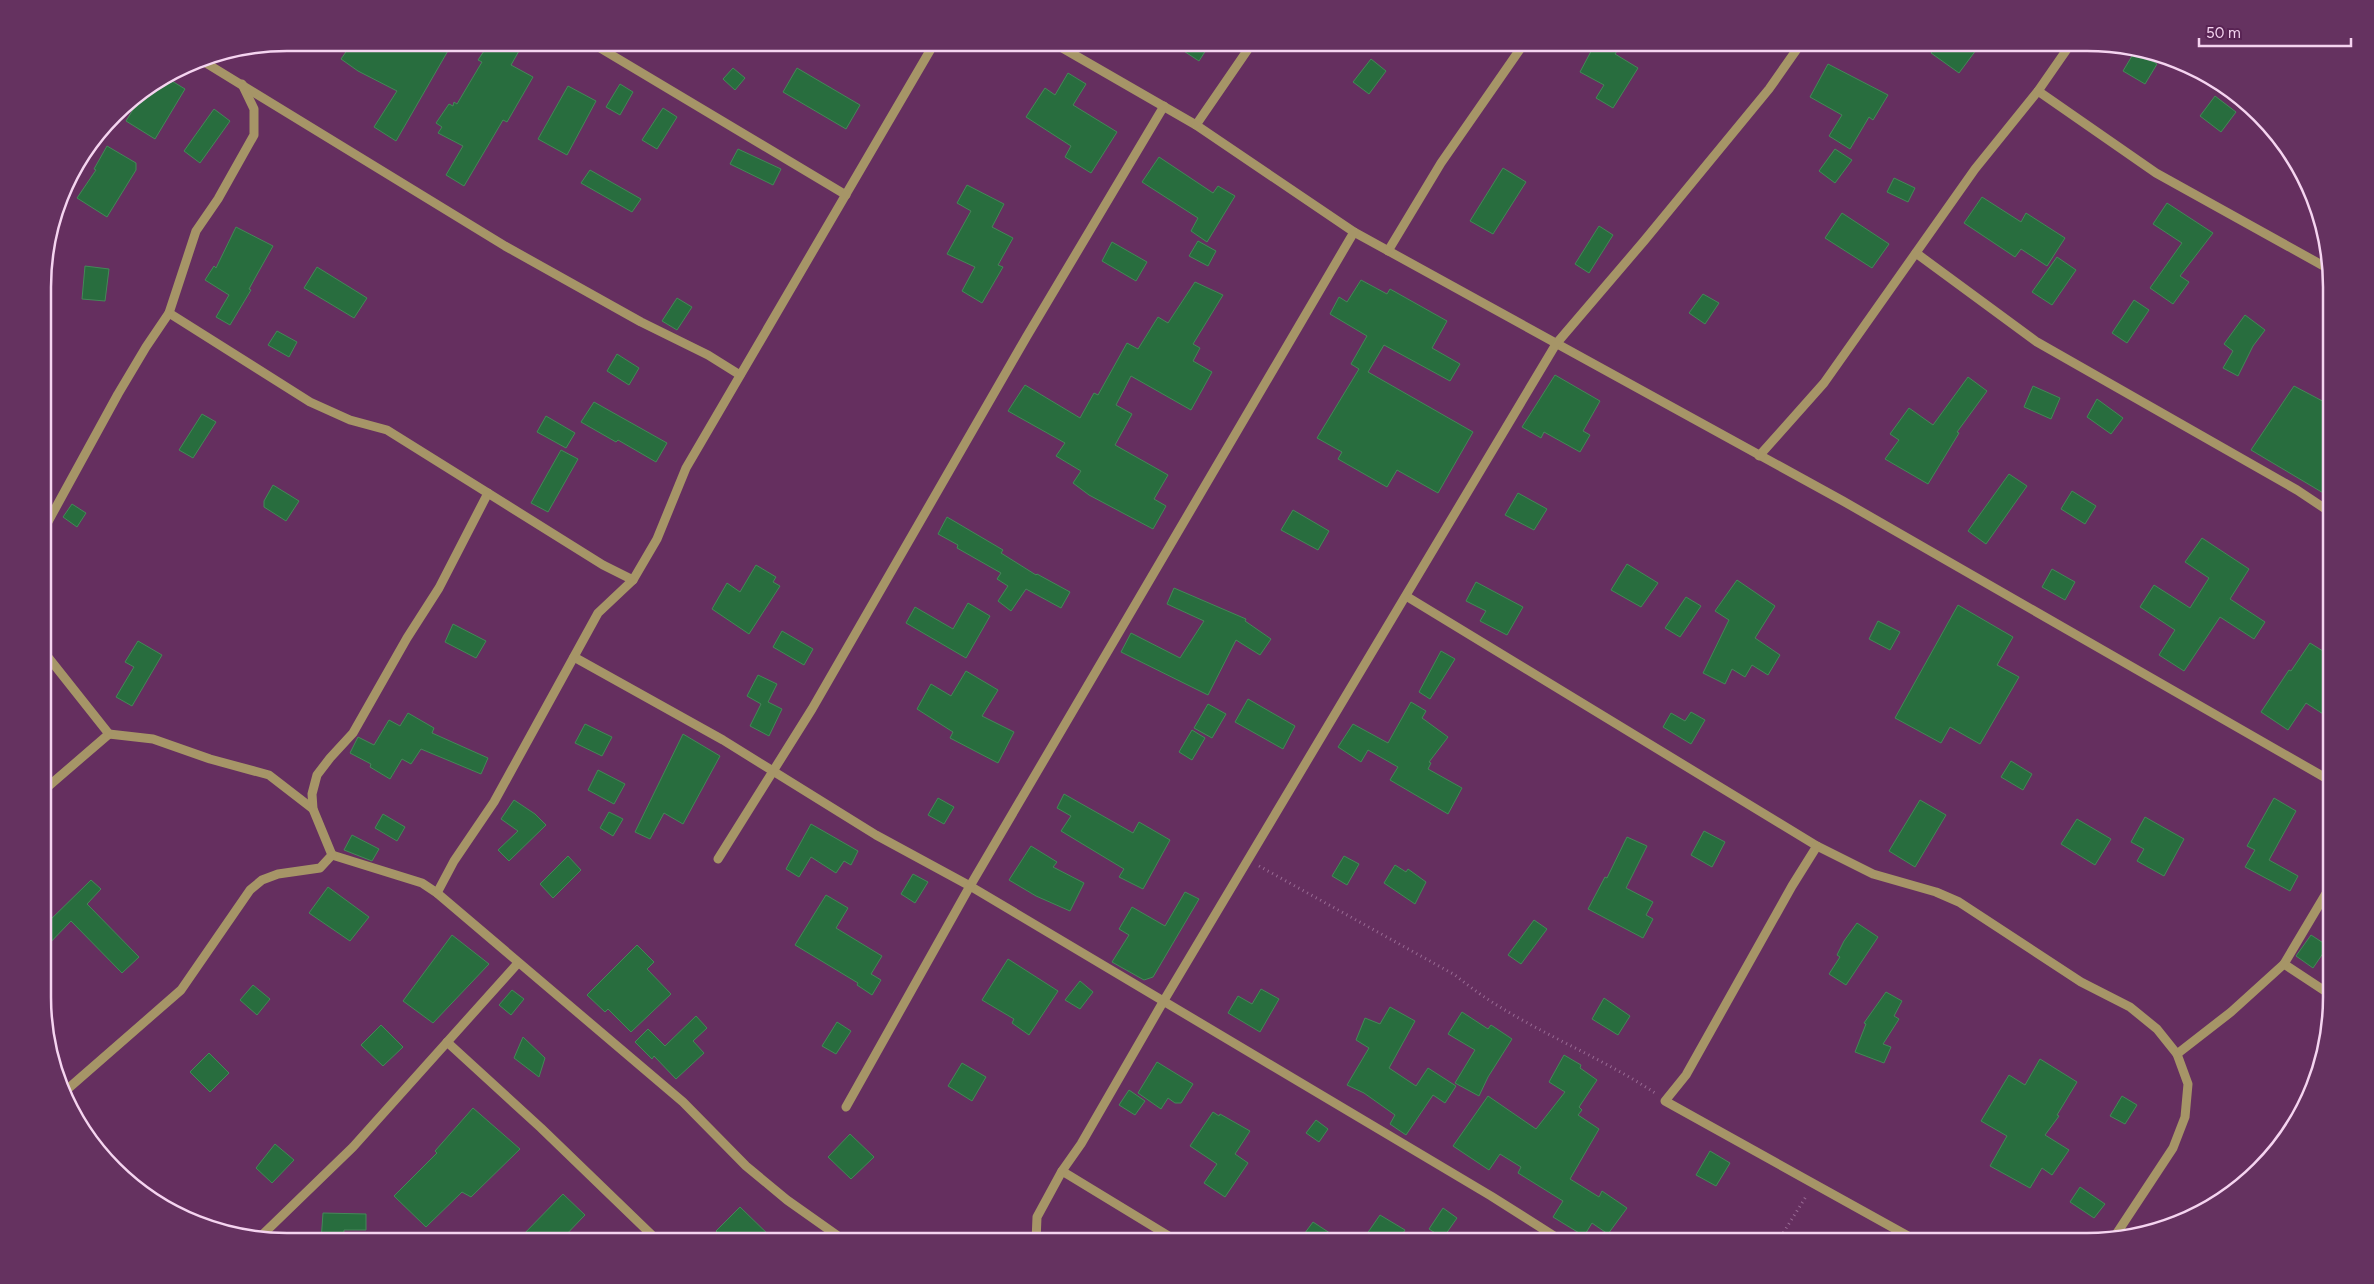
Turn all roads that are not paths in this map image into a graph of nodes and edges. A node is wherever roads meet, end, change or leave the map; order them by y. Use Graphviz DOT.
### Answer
graph roads {
  1 [pos="605,51"];
  2 [pos="930,51"];
  3 [pos="1068,51"];
  4 [pos="1248,51"];
  5 [pos="1519,51"];
  6 [pos="1795,51"];
  7 [pos="2066,51"];
  8 [pos="209,65"];
  9 [pos="242,84"];
  10 [pos="2038,90"];
  11 [pos="1164,106"];
  12 [pos="1196,125"];
  13 [pos="846,195"];
  14 [pos="1354,232"];
  15 [pos="1388,251"];
  16 [pos="1916,253"];
  17 [pos="2321,264"];
  18 [pos="170,313"];
  19 [pos="1556,344"];
  20 [pos="740,375"];
  21 [pos="1759,456"];
  22 [pos="488,493"];
  23 [pos="2323,507"];
  24 [pos="51,516"];
  25 [pos="633,580"];
  26 [pos="1406,596"];
  27 [pos="574,657"];
  28 [pos="51,661"];
  29 [pos="109,734"];
  30 [pos="775,772"];
  31 [pos="2323,776"];
  32 [pos="51,784"];
  33 [pos="313,809"];
  34 [pos="1817,846"];
  35 [pos="332,856"];
  36 [pos="718,859"];
  37 [pos="970,886"];
  38 [pos="437,893"];
  39 [pos="2323,898"];
  40 [pos="518,963"];
  41 [pos="2284,964"];
  42 [pos="2323,989"];
  43 [pos="1163,1002"];
  44 [pos="448,1042"];
  45 [pos="2177,1054"];
  46 [pos="69,1088"];
  47 [pos="846,1107"];
  48 [pos="1062,1171"];
  49 [pos="2118,1231"];
  50 [pos="266,1232"];
  51 [pos="650,1233"];
  52 [pos="833,1233"];
  53 [pos="1037,1233"];
  54 [pos="1164,1233"];
  55 [pos="1549,1233"];
  56 [pos="1903,1233"];
  1 -- 13 [label="street"];
  2 -- 13 [label="street"];
  3 -- 11 [label="street"];
  4 -- 12 [label="street"];
  5 -- 15 [label="street"];
  6 -- 19 [label="street"];
  7 -- 10 [label="street"];
  8 -- 9 [label="street"];
  9 -- 18 [label="street"];
  9 -- 20 [label="street"];
  10 -- 16 [label="street"];
  10 -- 17 [label="street"];
  11 -- 12 [label="street"];
  11 -- 30 [label="street"];
  12 -- 14 [label="street"];
  13 -- 20 [label="street"];
  14 -- 15 [label="street"];
  14 -- 37 [label="street"];
  15 -- 19 [label="street"];
  16 -- 21 [label="street"];
  16 -- 23 [label="street"];
  18 -- 22 [label="street"];
  18 -- 24 [label="street"];
  19 -- 21 [label="street"];
  19 -- 26 [label="street"];
  20 -- 25 [label="street"];
  21 -- 31 [label="street"];
  22 -- 25 [label="street"];
  22 -- 33 [label="street"];
  25 -- 27 [label="street"];
  26 -- 34 [label="street"];
  26 -- 43 [label="street"];
  27 -- 30 [label="street"];
  27 -- 38 [label="street"];
  28 -- 29 [label="street"];
  29 -- 32 [label="street"];
  29 -- 33 [label="street"];
  30 -- 36 [label="street"];
  30 -- 37 [label="street"];
  33 -- 35 [label="street"];
  34 -- 45 [label="street"];
  34 -- 56 [label="street"];
  35 -- 38 [label="street"];
  35 -- 46 [label="street"];
  37 -- 43 [label="street"];
  37 -- 47 [label="street"];
  38 -- 40 [label="street"];
  39 -- 41 [label="street"];
  40 -- 44 [label="street"];
  40 -- 52 [label="street"];
  41 -- 42 [label="street"];
  41 -- 45 [label="street"];
  43 -- 48 [label="street"];
  43 -- 55 [label="street"];
  44 -- 50 [label="street"];
  44 -- 51 [label="street"];
  45 -- 49 [label="street"];
  48 -- 53 [label="street"];
  48 -- 54 [label="street"];
}
